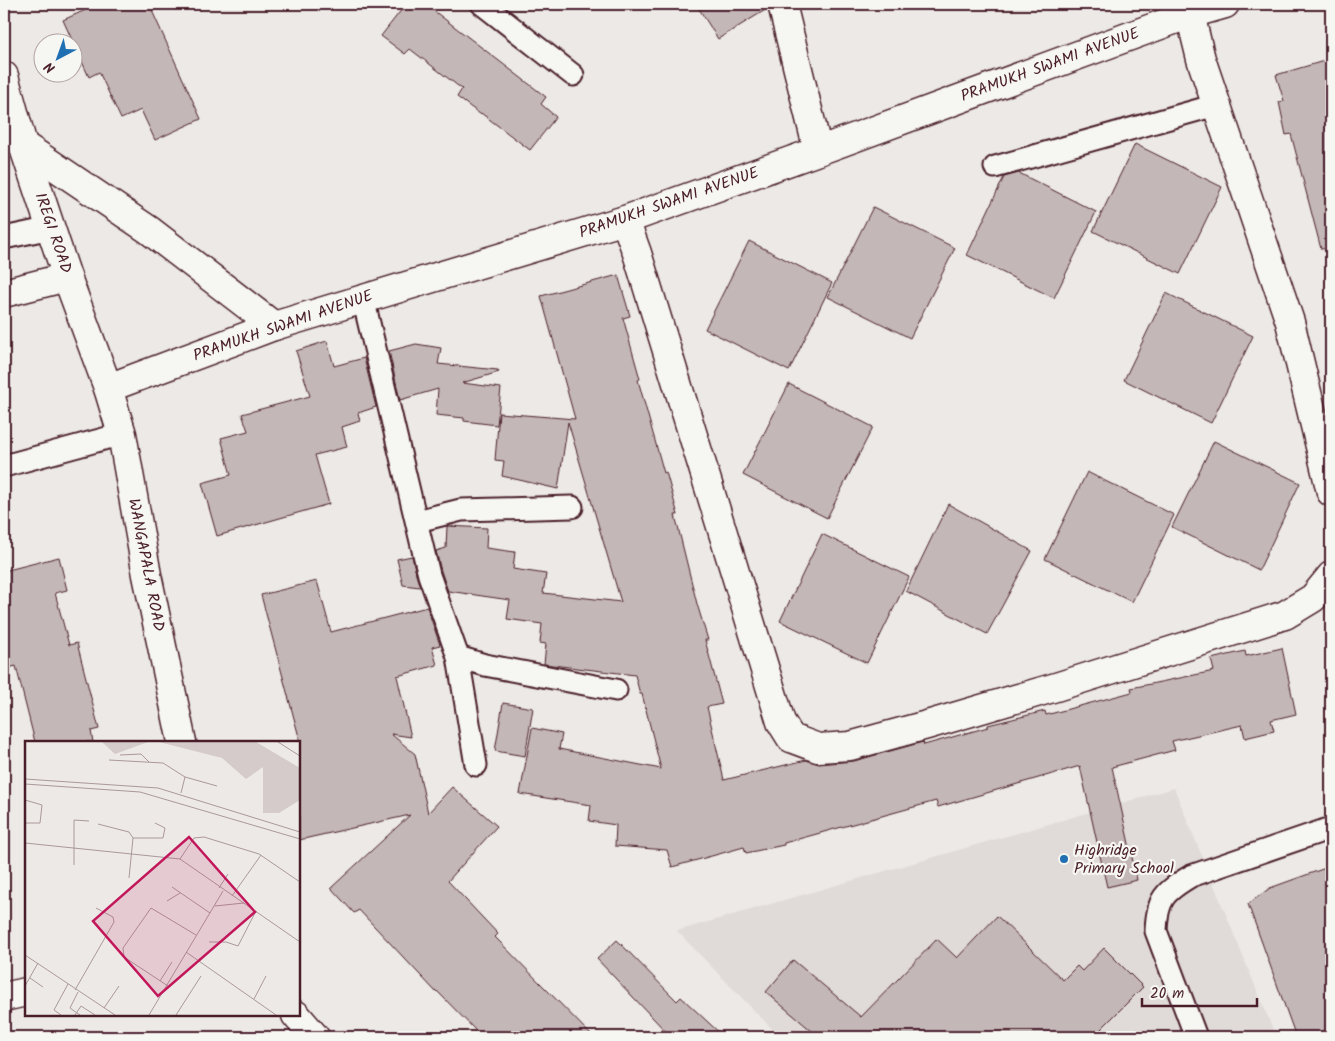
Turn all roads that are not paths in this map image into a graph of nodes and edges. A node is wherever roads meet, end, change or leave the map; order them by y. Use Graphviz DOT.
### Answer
graph roads {
  1 [pos="482,4"];
  2 [pos="782,4"];
  3 [pos="1225,4"];
  4 [pos="1190,14"];
  5 [pos="573,75"];
  6 [pos="4,76"];
  7 [pos="1216,105"];
  8 [pos="22,145"];
  9 [pos="818,150"];
  10 [pos="995,167"];
  11 [pos="625,220"];
  12 [pos="51,228"];
  13 [pos="4,238"];
  14 [pos="68,277"];
  15 [pos="4,294"];
  16 [pos="363,298"];
  17 [pos="274,326"];
  18 [pos="108,388"];
  19 [pos="122,434"];
  20 [pos="4,466"];
  21 [pos="1331,492"];
  22 [pos="572,507"];
  23 [pos="417,521"];
  24 [pos="1331,576"];
  25 [pos="458,657"];
  26 [pos="616,690"];
  27 [pos="182,741"];
  28 [pos="476,765"];
  29 [pos="1331,828"];
  30 [pos="25,992"];
  31 [pos="4,997"];
  32 [pos="297,1016"];
  33 [pos="315,1037"];
  34 [pos="1196,1037"];
  1 -- 5 [label="lane"];
  2 -- 9 [label="street"];
  3 -- 4 [label="street, PRAMUKH SWAMI AVENUE"];
  4 -- 7 [label="street"];
  4 -- 9 [label="street, PRAMUKH SWAMI AVENUE"];
  6 -- 8 [label="street, IREGI ROAD"];
  7 -- 10 [label="lane"];
  7 -- 21 [label="street"];
  8 -- 12 [label="street, IREGI ROAD"];
  8 -- 17 [label="street"];
  9 -- 11 [label="street, PRAMUKH SWAMI AVENUE"];
  11 -- 16 [label="street, PRAMUKH SWAMI AVENUE"];
  11 -- 24 [label="street"];
  12 -- 13 [label="lane"];
  12 -- 14 [label="street, IREGI ROAD"];
  14 -- 15 [label="street"];
  14 -- 18 [label="street, IREGI ROAD"];
  16 -- 17 [label="street, PRAMUKH SWAMI AVENUE"];
  16 -- 23 [label="lane"];
  17 -- 18 [label="street, PRAMUKH SWAMI AVENUE"];
  18 -- 19 [label="street, WANGAPALA ROAD"];
  19 -- 20 [label="lane"];
  19 -- 27 [label="street, WANGAPALA ROAD"];
  22 -- 23 [label="lane"];
  23 -- 25 [label="lane"];
  25 -- 26 [label="lane"];
  25 -- 28 [label="lane"];
  29 -- 34 [label="lane"];
  30 -- 31 [label="street"];
  32 -- 33 [label="street"];
}
